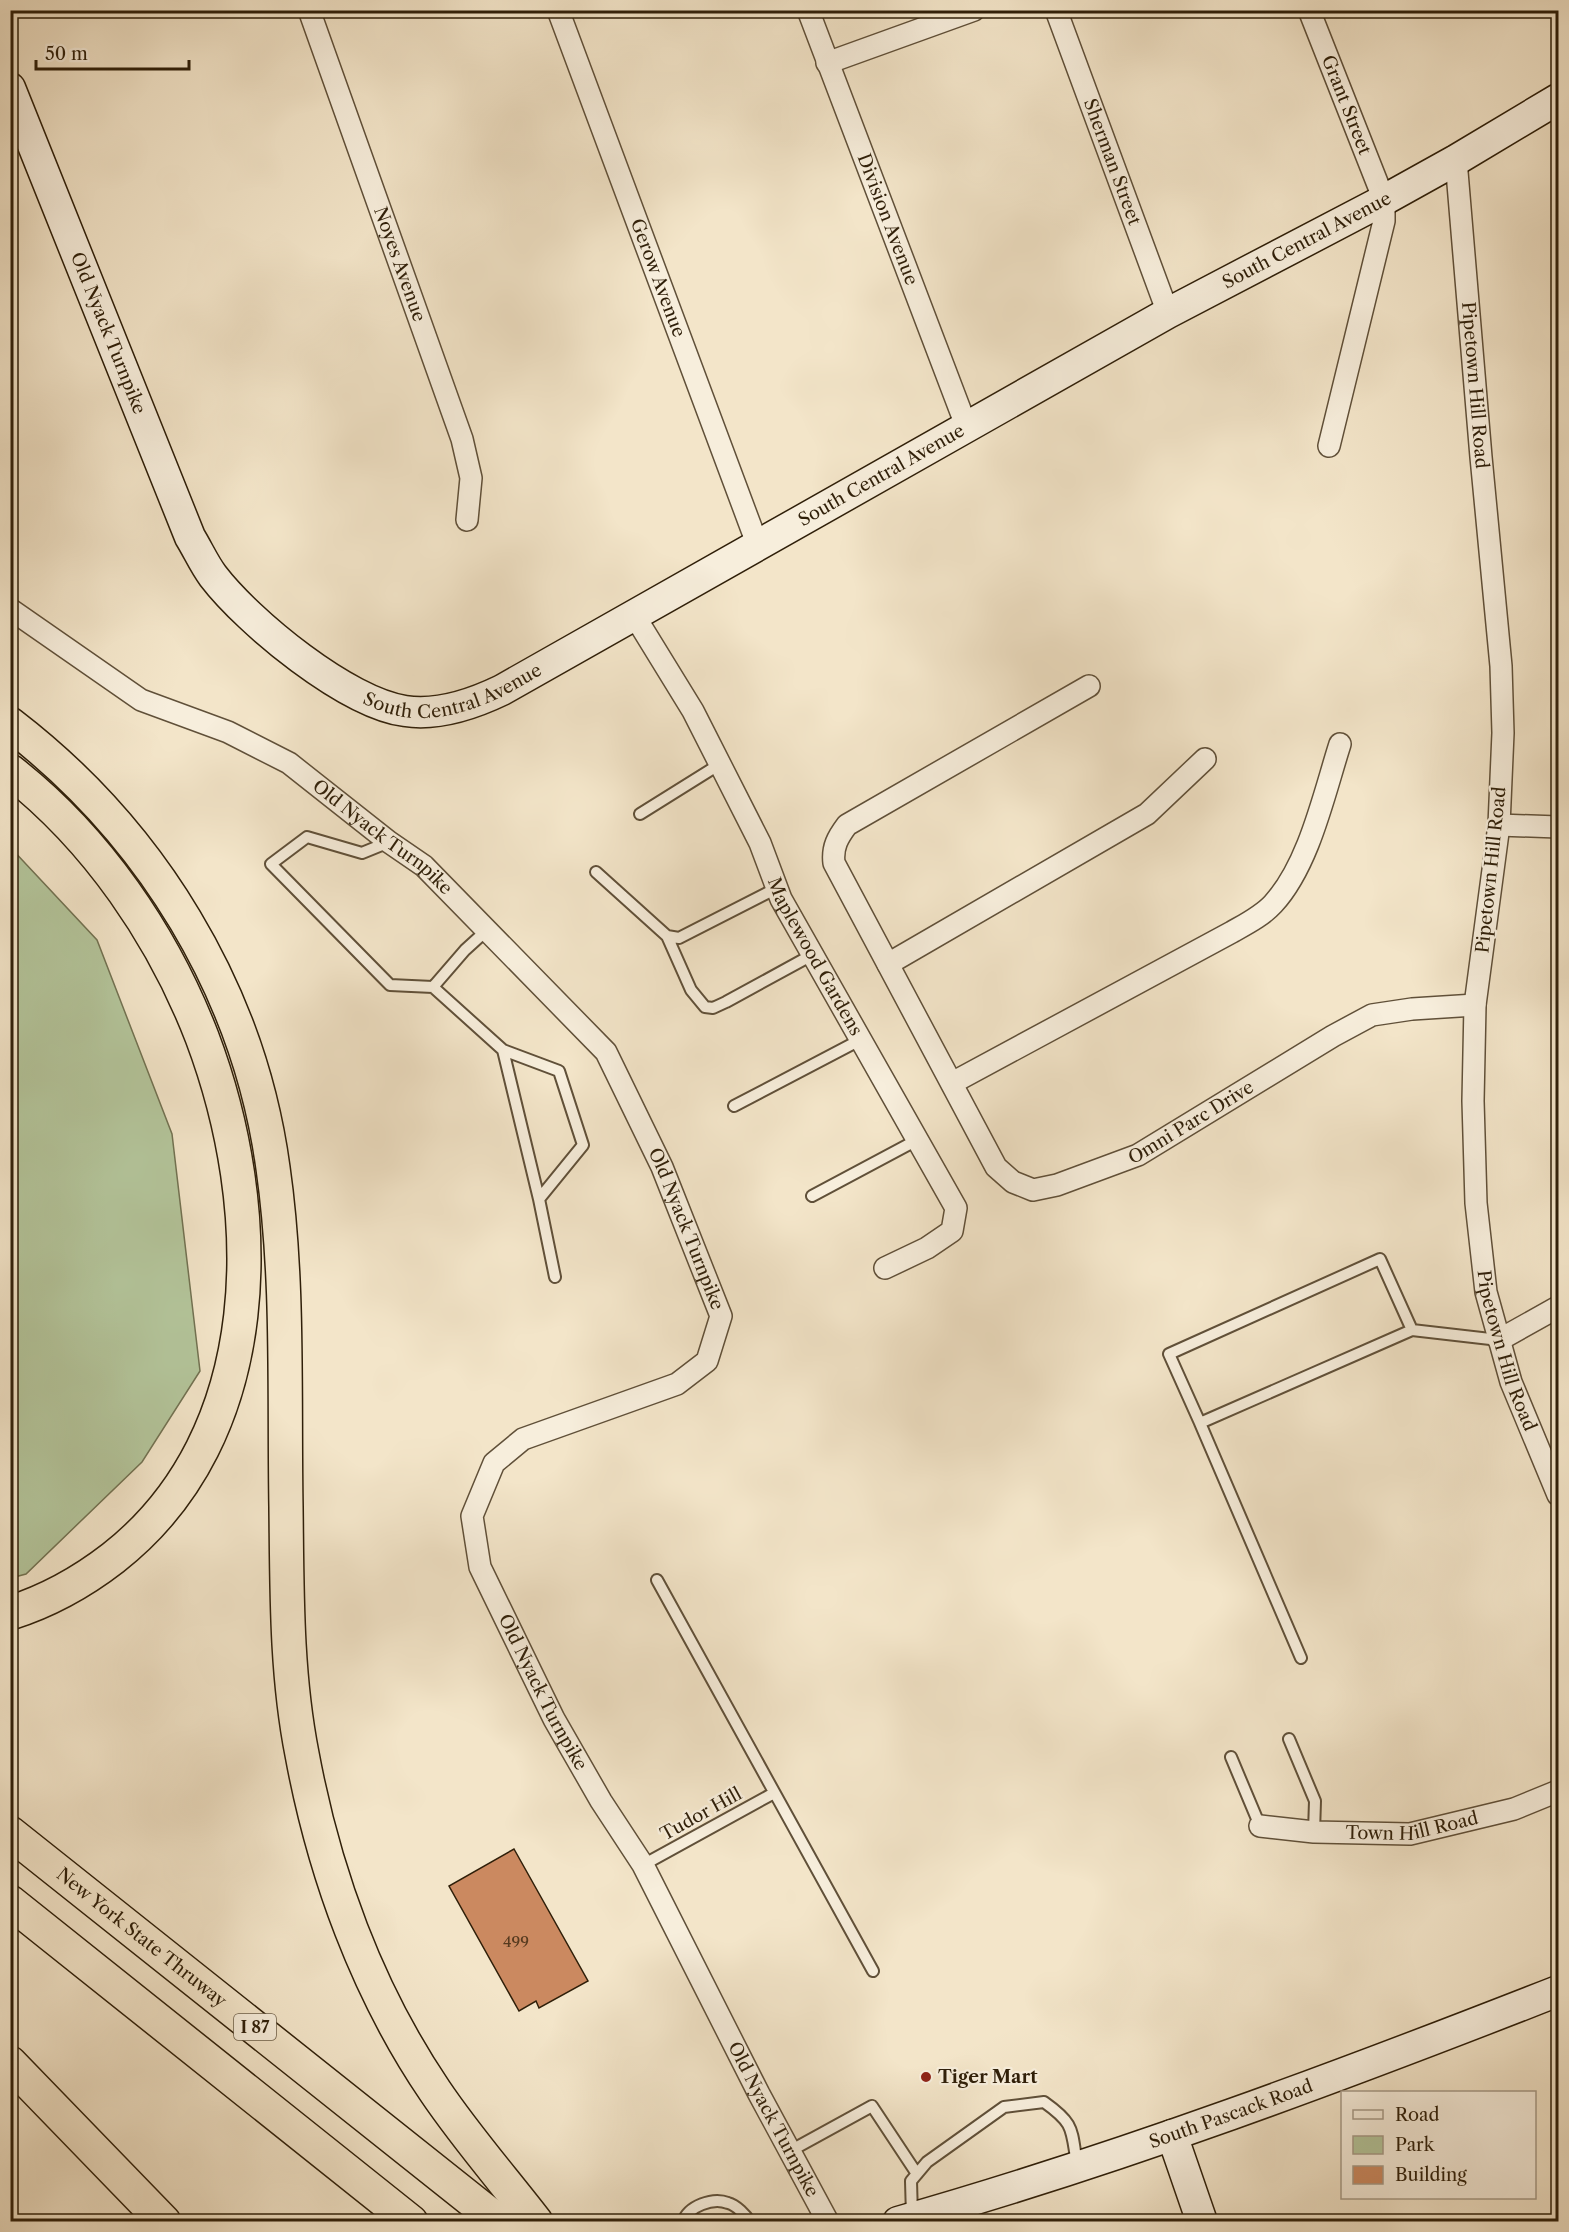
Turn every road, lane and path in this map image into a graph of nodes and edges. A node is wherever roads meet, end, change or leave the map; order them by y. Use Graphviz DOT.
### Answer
graph roads {
  1 [pos="309,10"];
  2 [pos="558,10"];
  3 [pos="808,10"];
  4 [pos="975,10"];
  5 [pos="1056,10"];
  6 [pos="1309,10"];
  7 [pos="827,63"];
  8 [pos="10,88"];
  9 [pos="1558,99"];
  10 [pos="1456,160"];
  11 [pos="1384,200"];
  12 [pos="1168,313"];
  13 [pos="967,428"];
  14 [pos="1329,446"];
  15 [pos="467,520"];
  16 [pos="758,546"];
  17 [pos="212,575"];
  18 [pos="10,609"];
  19 [pos="634,615"];
  20 [pos="1089,686"];
  21 [pos="10,724"];
  22 [pos="1340,744"];
  23 [pos="1205,759"];
  24 [pos="720,764"];
  25 [pos="10,771"];
  26 [pos="640,814"];
  27 [pos="1499,825"];
  28 [pos="1555,827"];
  29 [pos="389,842"];
  30 [pos="596,872"];
  31 [pos="777,888"];
  32 [pos="487,930"];
  33 [pos="667,936"];
  34 [pos="812,955"];
  35 [pos="888,964"];
  36 [pos="433,987"];
  37 [pos="1475,1005"];
  38 [pos="860,1040"];
  39 [pos="503,1050"];
  40 [pos="952,1083"];
  41 [pos="734,1106"];
  42 [pos="917,1140"];
  43 [pos="812,1196"];
  44 [pos="538,1199"];
  45 [pos="885,1268"];
  46 [pos="555,1277"];
  47 [pos="1558,1307"];
  48 [pos="1412,1330"];
  49 [pos="1499,1340"];
  50 [pos="1200,1423"];
  51 [pos="1558,1495"];
  52 [pos="657,1580"];
  53 [pos="10,1613"];
  54 [pos="1301,1658"];
  55 [pos="1288,1739"];
  56 [pos="1231,1757"];
  57 [pos="1558,1791"];
  58 [pos="774,1793"];
  59 [pos="1260,1826"];
  60 [pos="1314,1832"];
  61 [pos="10,1833"];
  62 [pos="643,1865"];
  63 [pos="10,1902"];
  64 [pos="873,1971"];
  65 [pos="1558,1991"];
  66 [pos="10,2063"];
  67 [pos="1172,2135"];
  68 [pos="790,2151"];
  69 [pos="1078,2167"];
  70 [pos="917,2174"];
  71 [pos="533,2218"];
  72 [pos="905,2220"];
  73 [pos="164,2222"];
  74 [pos="411,2222"];
  75 [pos="499,2222"];
  76 [pos="682,2222"];
  77 [pos="750,2222"];
  78 [pos="828,2222"];
  79 [pos="1202,2222"];
  1 -- 15 [label="street, Noyes Avenue"];
  2 -- 16 [label="street, Gerow Avenue"];
  3 -- 7 [label="street, Division Avenue"];
  4 -- 7 [label="street"];
  5 -- 12 [label="street, Sherman Street"];
  6 -- 11 [label="street, Grant Street"];
  7 -- 13 [label="street, Division Avenue"];
  8 -- 17 [label="street, Old Nyack Turnpike"];
  9 -- 10 [label="street, South Central Avenue"];
  10 -- 11 [label="street, South Central Avenue"];
  10 -- 27 [label="street, Pipetown Hill Road"];
  11 -- 12 [label="street, South Central Avenue"];
  11 -- 14 [label="street"];
  12 -- 13 [label="street, South Central Avenue"];
  13 -- 16 [label="street, South Central Avenue"];
  16 -- 19 [label="street, South Central Avenue"];
  17 -- 19 [label="street, South Central Avenue"];
  18 -- 29 [label="street, Old Nyack Turnpike"];
  19 -- 24 [label="street, Maplewood Gardens"];
  20 -- 35 [label="street, Omni Parc Drive"];
  21 -- 71 [label="highway"];
  22 -- 40 [label="street"];
  23 -- 35 [label="street"];
  24 -- 26 [label="lane"];
  24 -- 31 [label="street, Maplewood Gardens"];
  25 -- 53 [label="highway"];
  27 -- 28 [label="street"];
  27 -- 37 [label="street, Pipetown Hill Road"];
  29 -- 32 [label="street, Old Nyack Turnpike"];
  29 -- 36 [label="lane"];
  30 -- 33 [label="lane"];
  31 -- 33 [label="lane"];
  31 -- 34 [label="street, Maplewood Gardens"];
  32 -- 36 [label="lane"];
  32 -- 62 [label="street, Old Nyack Turnpike"];
  33 -- 34 [label="lane"];
  34 -- 38 [label="street, Maplewood Gardens"];
  35 -- 40 [label="street, Omni Parc Drive"];
  36 -- 39 [label="lane"];
  37 -- 40 [label="street, Omni Parc Drive"];
  37 -- 49 [label="street, Pipetown Hill Road"];
  38 -- 41 [label="lane"];
  38 -- 42 [label="street, Maplewood Gardens"];
  39 -- 44 [label="lane"];
  39 -- 44 [label="lane"];
  42 -- 43 [label="lane"];
  42 -- 45 [label="street, Maplewood Gardens"];
  44 -- 46 [label="lane"];
  47 -- 49 [label="street"];
  48 -- 49 [label="lane"];
  48 -- 50 [label="lane"];
  48 -- 50 [label="lane"];
  49 -- 51 [label="street, Pipetown Hill Road"];
  50 -- 54 [label="lane"];
  52 -- 58 [label="lane"];
  55 -- 60 [label="lane"];
  56 -- 59 [label="lane"];
  57 -- 60 [label="street, Town Hill Road"];
  58 -- 62 [label="lane, Tudor Hill"];
  58 -- 64 [label="lane"];
  59 -- 60 [label="street, Town Hill Road"];
  61 -- 75 [label="highway, New York State Thruway / I 87"];
  62 -- 68 [label="street, Old Nyack Turnpike"];
  63 -- 74 [label="highway"];
  65 -- 67 [label="street, South Pascack Road"];
  66 -- 73 [label="highway"];
  67 -- 69 [label="street, South Pascack Road"];
  67 -- 79 [label="street"];
  68 -- 70 [label="lane"];
  68 -- 78 [label="street, Old Nyack Turnpike"];
  69 -- 70 [label="lane"];
  69 -- 72 [label="street, South Pascack Road"];
  70 -- 72 [label="lane"];
  76 -- 77 [label="lane"];
}
